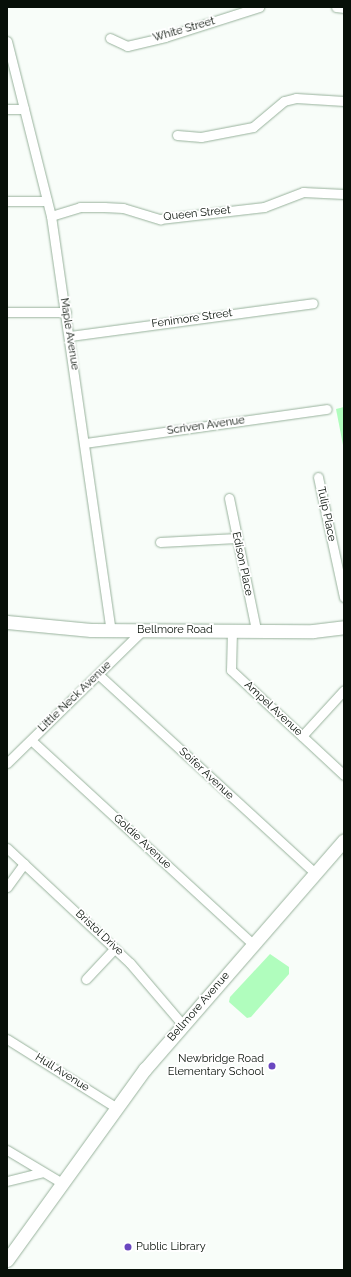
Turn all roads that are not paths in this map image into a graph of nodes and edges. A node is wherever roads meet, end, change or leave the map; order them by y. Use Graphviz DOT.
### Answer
graph roads {
  1 [pos="259,7"];
  2 [pos="336,7"];
  3 [pos="344,8"];
  4 [pos="110,38"];
  5 [pos="7,41"];
  6 [pos="344,101"];
  7 [pos="7,109"];
  8 [pos="24,109"];
  9 [pos="177,135"];
  10 [pos="344,194"];
  11 [pos="7,201"];
  12 [pos="47,201"];
  13 [pos="51,216"];
  14 [pos="313,303"];
  15 [pos="7,312"];
  16 [pos="66,312"];
  17 [pos="70,336"];
  18 [pos="327,409"];
  19 [pos="85,443"];
  20 [pos="318,477"];
  21 [pos="229,498"];
  22 [pos="236,538"];
  23 [pos="160,542"];
  24 [pos="344,597"];
  25 [pos="7,622"];
  26 [pos="344,627"];
  27 [pos="112,630"];
  28 [pos="144,630"];
  29 [pos="232,630"];
  30 [pos="256,630"];
  31 [pos="99,675"];
  32 [pos="344,690"];
  33 [pos="302,736"];
  34 [pos="31,740"];
  35 [pos="7,763"];
  36 [pos="344,775"];
  37 [pos="344,840"];
  38 [pos="7,848"];
  39 [pos="24,864"];
  40 [pos="315,872"];
  41 [pos="7,888"];
  42 [pos="253,944"];
  43 [pos="115,948"];
  44 [pos="86,979"];
  45 [pos="183,1025"];
  46 [pos="7,1039"];
  47 [pos="117,1108"];
  48 [pos="7,1150"];
  49 [pos="42,1172"];
  50 [pos="7,1181"];
  51 [pos="62,1183"];
  52 [pos="7,1260"];
  1 -- 4 [label="street, White Street"];
  2 -- 3 [label="street"];
  5 -- 8 [label="street, Maple Avenue"];
  6 -- 9 [label="street"];
  7 -- 8 [label="street"];
  8 -- 12 [label="street, Maple Avenue"];
  10 -- 13 [label="street, Queen Street"];
  11 -- 12 [label="street"];
  12 -- 13 [label="street, Maple Avenue"];
  13 -- 16 [label="street, Maple Avenue"];
  14 -- 17 [label="street, Fenimore Street"];
  15 -- 16 [label="street"];
  16 -- 17 [label="street, Maple Avenue"];
  17 -- 19 [label="street, Maple Avenue"];
  18 -- 19 [label="street, Scriven Avenue"];
  19 -- 27 [label="street, Maple Avenue"];
  20 -- 24 [label="street, Tulip Place"];
  21 -- 22 [label="street, Edison Place"];
  22 -- 23 [label="street"];
  22 -- 30 [label="street, Edison Place"];
  25 -- 27 [label="main road, Bellmore Road"];
  26 -- 30 [label="main road, Bellmore Road"];
  27 -- 28 [label="main road, Bellmore Road"];
  28 -- 29 [label="main road, Bellmore Road"];
  28 -- 31 [label="street, Little Neck Avenue"];
  29 -- 30 [label="main road, Bellmore Road"];
  29 -- 33 [label="street, Ampel Avenue"];
  31 -- 34 [label="street, Little Neck Avenue"];
  31 -- 40 [label="street, Soifer Avenue"];
  32 -- 33 [label="street"];
  33 -- 36 [label="street, Ampel Avenue"];
  34 -- 35 [label="street, Little Neck Avenue"];
  34 -- 42 [label="street, Goldie Avenue"];
  37 -- 40 [label="main road, Bellmore Avenue"];
  38 -- 39 [label="street, Bristol Drive"];
  39 -- 41 [label="street"];
  39 -- 43 [label="street, Bristol Drive"];
  40 -- 42 [label="main road, Bellmore Avenue"];
  42 -- 45 [label="main road, Bellmore Avenue"];
  43 -- 44 [label="street"];
  43 -- 45 [label="street, Bristol Drive"];
  45 -- 47 [label="main road, Bellmore Avenue"];
  46 -- 47 [label="street, Hull Avenue"];
  47 -- 51 [label="main road, Bellmore Avenue"];
  48 -- 49 [label="street"];
  49 -- 50 [label="street"];
  49 -- 51 [label="street"];
  51 -- 52 [label="main road, Bellmore Avenue"];
}
